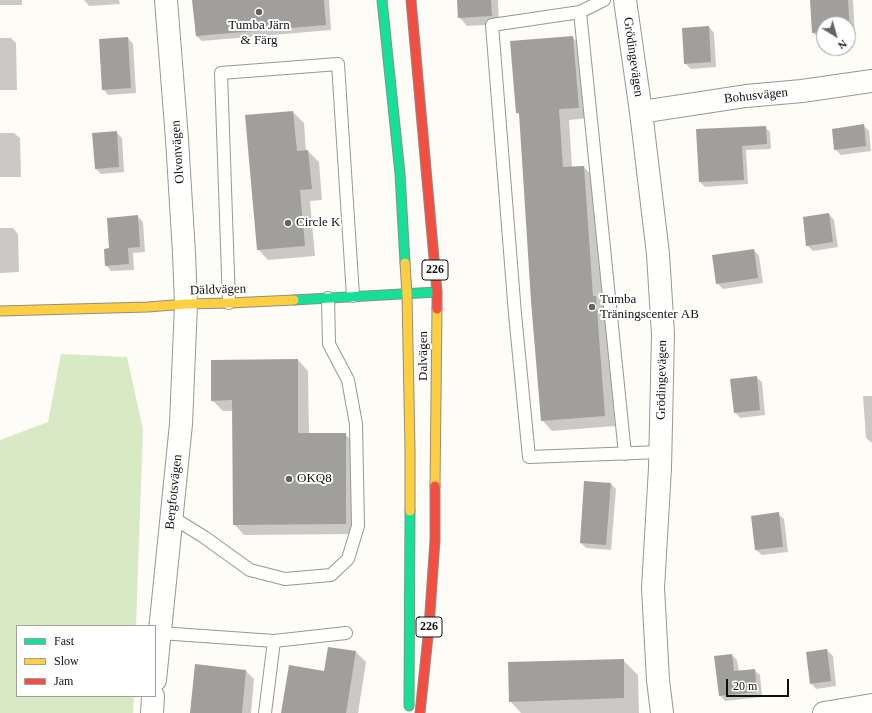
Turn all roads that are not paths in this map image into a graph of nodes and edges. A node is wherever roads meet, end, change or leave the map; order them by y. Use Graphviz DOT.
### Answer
graph roads {
  1 [pos="166,0"];
  2 [pos="382,0"];
  3 [pos="411,0"];
  4 [pos="604,0"];
  5 [pos="625,0"];
  6 [pos="580,12"];
  7 [pos="872,82"];
  8 [pos="641,112"];
  9 [pos="437,292"];
  10 [pos="408,294"];
  11 [pos="353,296"];
  12 [pos="328,298"];
  13 [pos="186,304"];
  14 [pos="229,304"];
  15 [pos="0,311"];
  16 [pos="661,452"];
  17 [pos="625,454"];
  18 [pos="172,517"];
  19 [pos="160,634"];
  20 [pos="346,634"];
  21 [pos="274,641"];
  22 [pos="156,671"];
  23 [pos="154,697"];
  24 [pos="872,705"];
  25 [pos="152,713"];
  26 [pos="266,713"];
  27 [pos="409,713"];
  28 [pos="420,713"];
  29 [pos="662,713"];
  30 [pos="824,713"];
  1 -- 13 [label="street, Olvonvägen"];
  2 -- 10 [label="main road, Dalvägen"];
  3 -- 9 [label="main road, Dalvägen / 226"];
  4 -- 6 [label="lane"];
  5 -- 8 [label="street, Grödingevägen"];
  6 -- 17 [label="lane"];
  6 -- 17 [label="lane"];
  7 -- 8 [label="street, Bohusvägen"];
  8 -- 16 [label="street, Grödingevägen"];
  9 -- 10 [label="main road, Däldvägen"];
  9 -- 28 [label="main road, Dalvägen / 226"];
  10 -- 11 [label="main road, Däldvägen"];
  10 -- 27 [label="main road, Dalvägen"];
  11 -- 12 [label="main road, Däldvägen"];
  11 -- 14 [label="lane"];
  12 -- 14 [label="main road, Däldvägen"];
  12 -- 18 [label="lane"];
  13 -- 14 [label="main road, Däldvägen"];
  13 -- 15 [label="main road, Däldvägen"];
  13 -- 18 [label="street, Bergfotsvägen"];
  16 -- 17 [label="lane"];
  16 -- 29 [label="street, Grödingevägen"];
  18 -- 19 [label="street, Bergfotsvägen"];
  19 -- 21 [label="lane"];
  19 -- 22 [label="street, Bergfotsvägen"];
  20 -- 21 [label="lane"];
  21 -- 26 [label="lane"];
  23 -- 25 [label="street"];
  24 -- 30 [label="street"];
}
